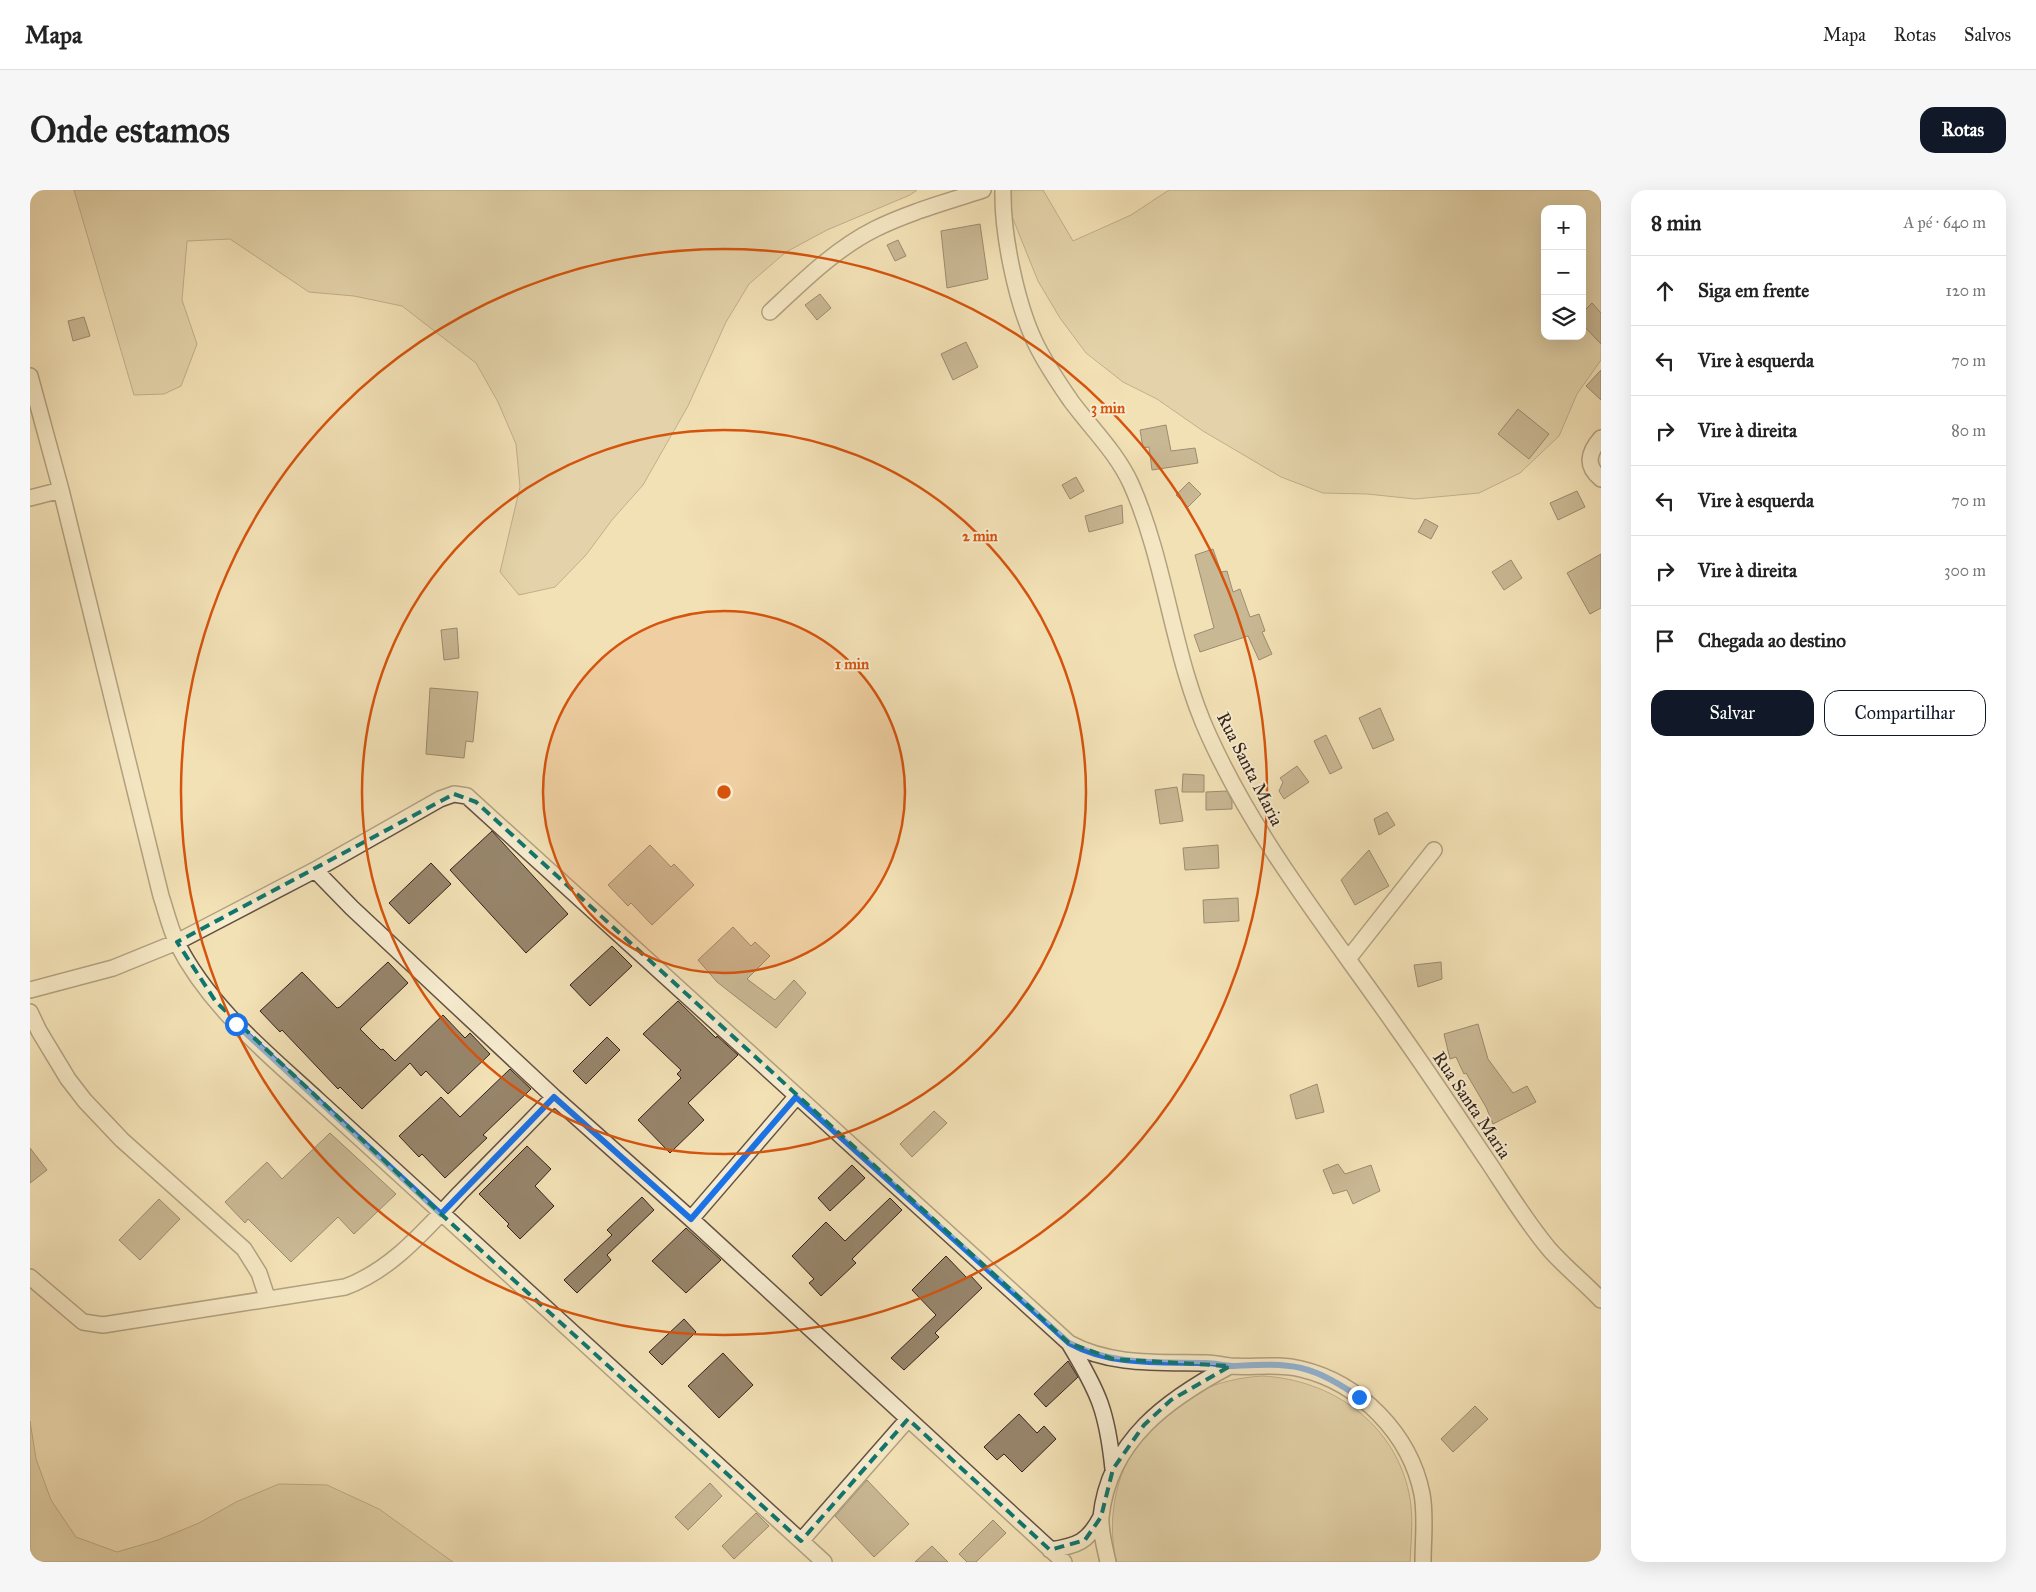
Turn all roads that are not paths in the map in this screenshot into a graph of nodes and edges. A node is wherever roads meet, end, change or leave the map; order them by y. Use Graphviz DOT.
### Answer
graph roads {
  1 [pos="983,190"];
  2 [pos="1003,190"];
  3 [pos="770,312"];
  4 [pos="30,376"];
  5 [pos="1601,438"];
  6 [pos="1601,479"];
  7 [pos="61,490"];
  8 [pos="30,498"];
  9 [pos="1434,850"];
  10 [pos="315,870"];
  11 [pos="177,942"];
  12 [pos="1348,959"];
  13 [pos="30,990"];
  14 [pos="30,1012"];
  15 [pos="554,1097"];
  16 [pos="796,1097"];
  17 [pos="441,1214"];
  18 [pos="691,1219"];
  19 [pos="30,1277"];
  20 [pos="1600,1296"];
  21 [pos="267,1297"];
  22 [pos="1069,1343"];
  23 [pos="1230,1366"];
  24 [pos="908,1419"];
  25 [pos="1113,1469"];
  26 [pos="1101,1517"];
  27 [pos="801,1541"];
  28 [pos="1050,1550"];
  29 [pos="824,1562"];
  30 [pos="1064,1562"];
  31 [pos="1108,1562"];
  32 [pos="1423,1562"];
  1 -- 3 [label="street"];
  2 -- 12 [label="street, Rua Santa Maria"];
  4 -- 7 [label="street"];
  5 -- 6 [label="street"];
  7 -- 8 [label="street"];
  7 -- 11 [label="street"];
  9 -- 12 [label="street"];
  10 -- 11 [label="street"];
  10 -- 15 [label="street"];
  10 -- 16 [label="street"];
  11 -- 13 [label="street"];
  11 -- 17 [label="street"];
  12 -- 20 [label="street, Rua Santa Maria"];
  14 -- 21 [label="street"];
  15 -- 17 [label="street"];
  15 -- 18 [label="street"];
  16 -- 18 [label="street"];
  16 -- 22 [label="street"];
  17 -- 21 [label="street"];
  17 -- 27 [label="street"];
  18 -- 24 [label="street"];
  19 -- 21 [label="street"];
  22 -- 23 [label="street"];
  22 -- 25 [label="street"];
  23 -- 25 [label="street"];
  23 -- 32 [label="street"];
  24 -- 27 [label="street"];
  24 -- 28 [label="street"];
  25 -- 26 [label="street"];
  26 -- 28 [label="street"];
  26 -- 31 [label="street"];
  27 -- 29 [label="street"];
  28 -- 30 [label="street"];
}
